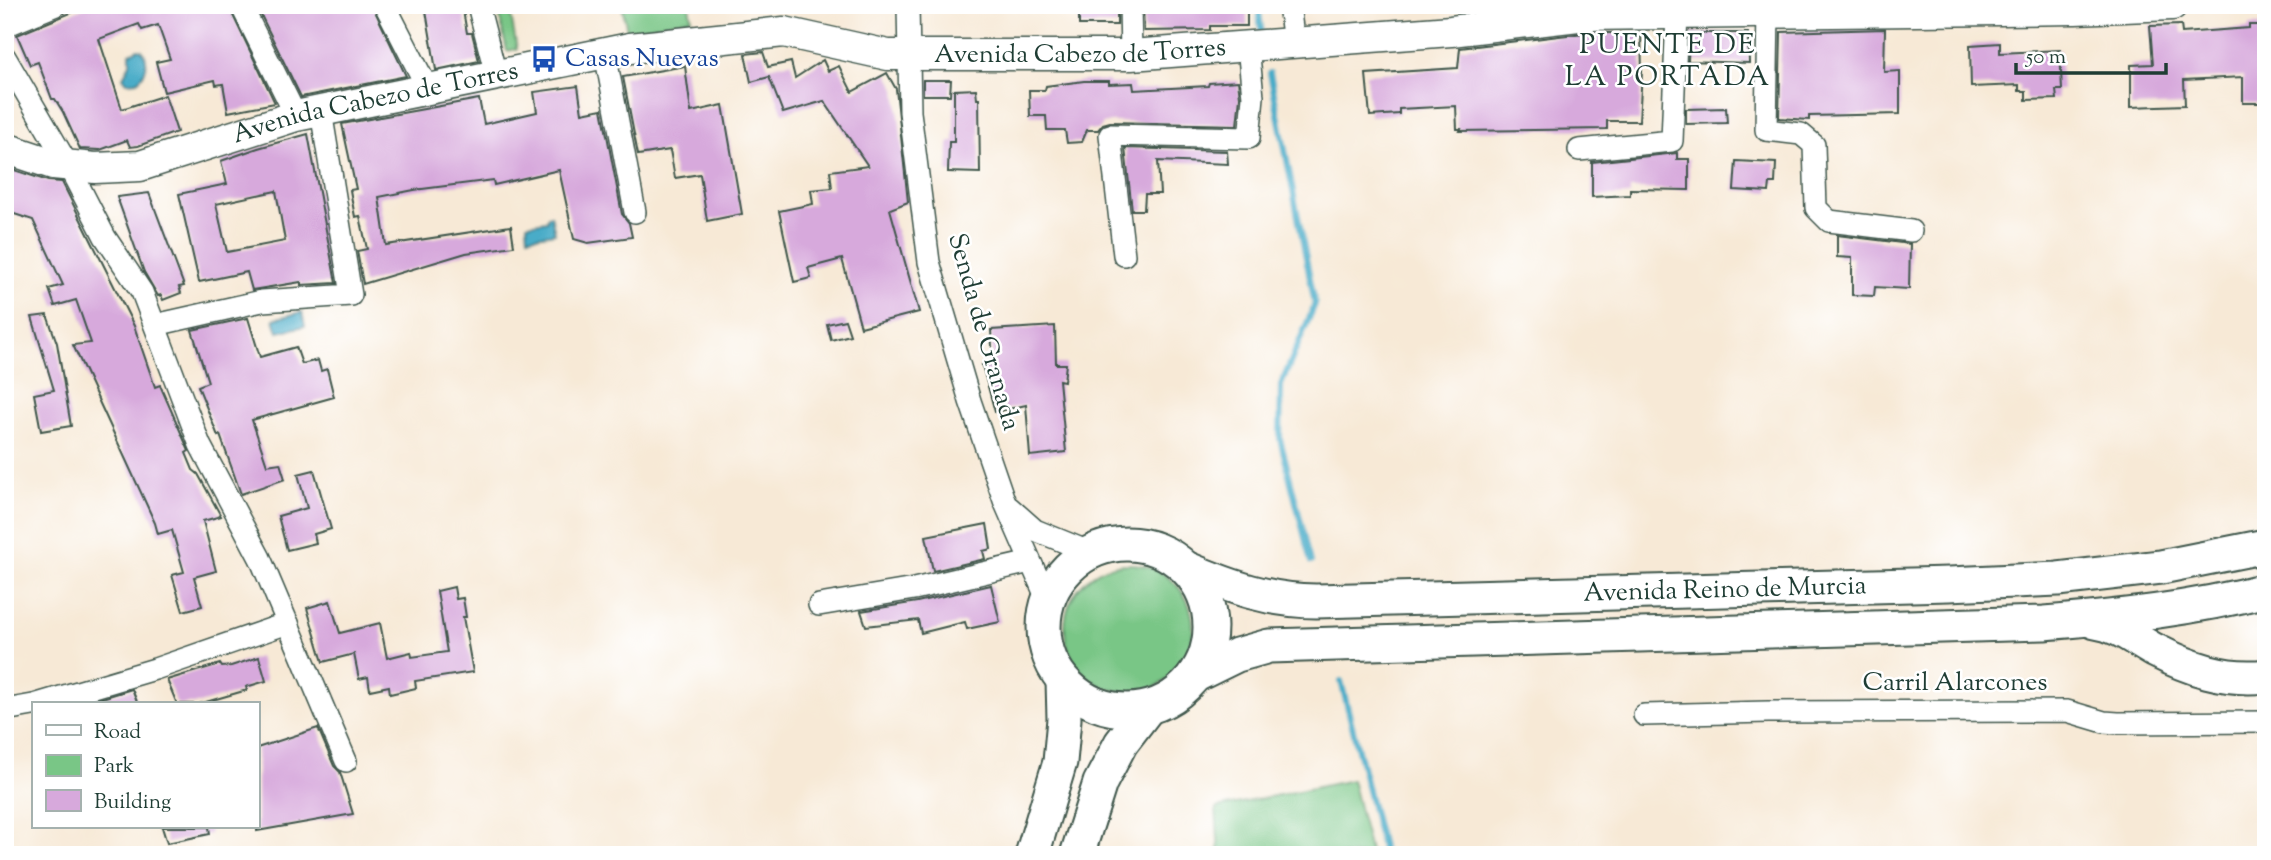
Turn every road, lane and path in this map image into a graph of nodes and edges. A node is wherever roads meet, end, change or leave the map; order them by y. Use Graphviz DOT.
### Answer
graph roads {
  1 [pos="55,5"];
  2 [pos="241,5"];
  3 [pos="385,5"];
  4 [pos="478,5"];
  5 [pos="908,5"];
  6 [pos="1130,5"];
  7 [pos="1289,5"];
  8 [pos="2172,5"];
  9 [pos="1768,11"];
  10 [pos="1677,13"];
  11 [pos="5,26"];
  12 [pos="1294,43"];
  13 [pos="1248,46"];
  14 [pos="605,53"];
  15 [pos="910,55"];
  16 [pos="1130,55"];
  17 [pos="5,57"];
  18 [pos="496,75"];
  19 [pos="428,89"];
  20 [pos="308,113"];
  21 [pos="5,148"];
  22 [pos="1579,150"];
  23 [pos="68,165"];
  24 [pos="635,212"];
  25 [pos="1911,231"];
  26 [pos="1124,255"];
  27 [pos="155,325"];
  28 [pos="1005,503"];
  29 [pos="2266,546"];
  30 [pos="1089,552"];
  31 [pos="1030,562"];
  32 [pos="1188,569"];
  33 [pos="2266,590"];
  34 [pos="1047,599"];
  35 [pos="819,605"];
  36 [pos="2082,620"];
  37 [pos="288,623"];
  38 [pos="1194,676"];
  39 [pos="2266,676"];
  40 [pos="1063,681"];
  41 [pos="45,702"];
  42 [pos="32,706"];
  43 [pos="1148,708"];
  44 [pos="5,710"];
  45 [pos="1644,715"];
  46 [pos="2266,722"];
  47 [pos="346,761"];
  48 [pos="1031,855"];
  49 [pos="1077,855"];
  1 -- 11 [label="street"];
  2 -- 20 [label="street"];
  3 -- 19 [label="street"];
  4 -- 18 [label="street"];
  5 -- 15 [label="street, Senda de Granada"];
  6 -- 16 [label="street"];
  7 -- 12 [label="street"];
  8 -- 9 [label="street, Avenida Cabezo de Torres"];
  9 -- 10 [label="street, Avenida Cabezo de Torres"];
  9 -- 25 [label="street"];
  10 -- 12 [label="street, Avenida Cabezo de Torres"];
  10 -- 22 [label="street"];
  12 -- 13 [label="street, Avenida Cabezo de Torres"];
  13 -- 16 [label="street, Avenida Cabezo de Torres"];
  13 -- 26 [label="street"];
  14 -- 15 [label="street, Avenida Cabezo de Torres"];
  14 -- 18 [label="street, Avenida Cabezo de Torres"];
  14 -- 24 [label="street"];
  15 -- 16 [label="street, Avenida Cabezo de Torres"];
  15 -- 28 [label="street, Senda de Granada"];
  17 -- 23 [label="street"];
  18 -- 19 [label="street, Avenida Cabezo de Torres"];
  19 -- 20 [label="street, Avenida Cabezo de Torres"];
  20 -- 23 [label="street, Avenida Cabezo de Torres"];
  20 -- 27 [label="street"];
  21 -- 23 [label="street, Avenida Cabezo de Torres"];
  23 -- 27 [label="street"];
  27 -- 37 [label="street"];
  28 -- 30 [label="street, Senda de Granada"];
  28 -- 31 [label="street, Senda de Granada"];
  29 -- 32 [label="main road, Avenida Reino de Murcia"];
  30 -- 32 [label="main road"];
  30 -- 34 [label="main road"];
  31 -- 34 [label="street, Senda de Granada"];
  31 -- 35 [label="street"];
  32 -- 38 [label="main road"];
  33 -- 36 [label="main road, Avenida Reino de Murcia"];
  34 -- 40 [label="main road"];
  36 -- 38 [label="main road, Avenida Reino de Murcia"];
  36 -- 39 [label="main road"];
  37 -- 41 [label="street"];
  37 -- 47 [label="street"];
  38 -- 43 [label="main road"];
  40 -- 43 [label="main road"];
  40 -- 48 [label="main road"];
  42 -- 44 [label="street"];
  43 -- 49 [label="main road"];
  45 -- 46 [label="street, Carril Alarcones"];
}
